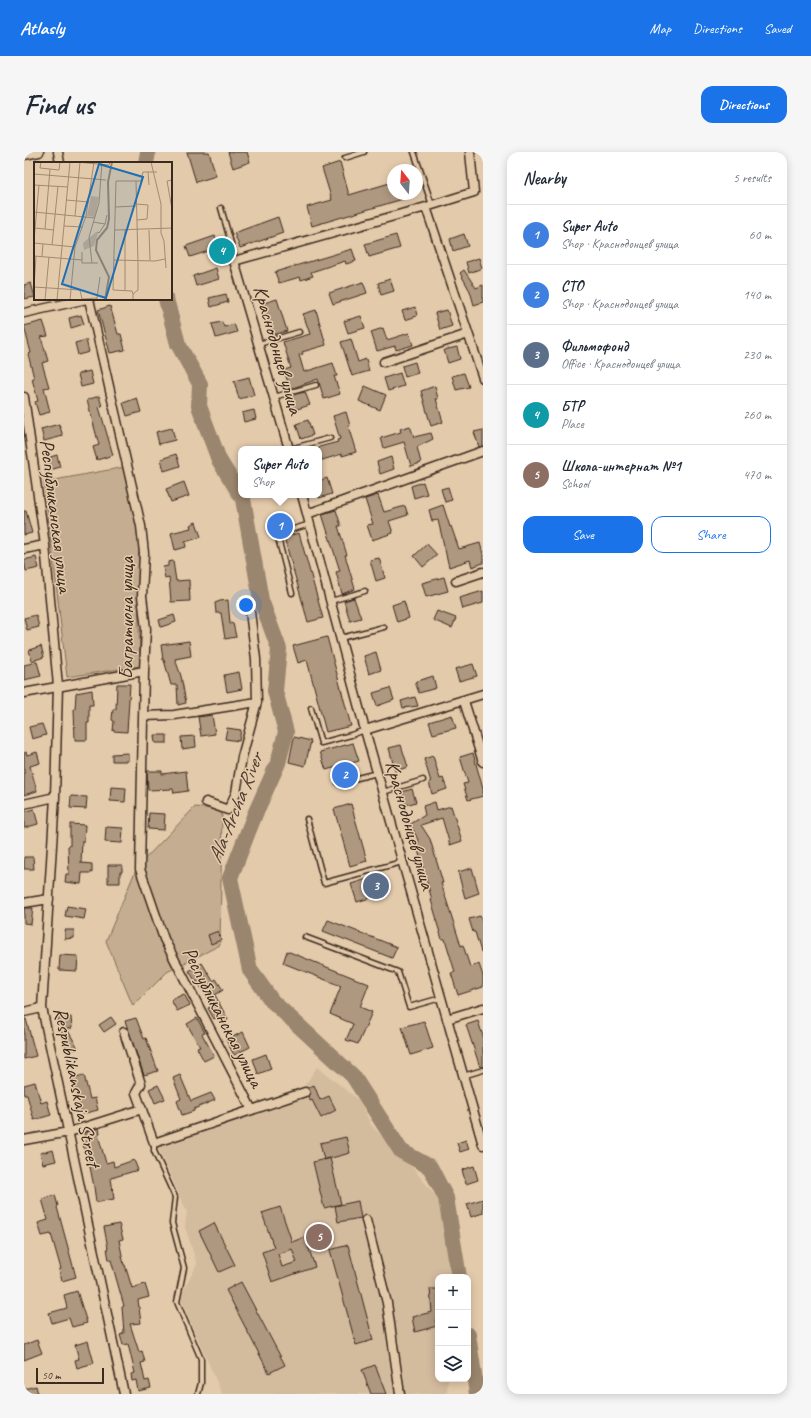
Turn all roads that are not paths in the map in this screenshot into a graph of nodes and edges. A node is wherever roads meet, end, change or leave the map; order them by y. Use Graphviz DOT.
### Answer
graph roads {
  1 [pos="39,152"];
  2 [pos="58,152"];
  3 [pos="364,152"];
  4 [pos="414,152"];
  5 [pos="470,152"];
  6 [pos="24,155"];
  7 [pos="345,158"];
  8 [pos="60,162"];
  9 [pos="429,206"];
  10 [pos="221,208"];
  11 [pos="234,261"];
  12 [pos="83,300"];
  13 [pos="88,300"];
  14 [pos="24,313"];
  15 [pos="299,332"];
  16 [pos="468,334"];
  17 [pos="258,345"];
  18 [pos="384,362"];
  19 [pos="483,378"];
  20 [pos="316,385"];
  21 [pos="24,397"];
  22 [pos="274,397"];
  23 [pos="330,438"];
  24 [pos="288,446"];
  25 [pos="300,446"];
  26 [pos="483,451"];
  27 [pos="303,498"];
  28 [pos="307,514"];
  29 [pos="310,524"];
  30 [pos="45,545"];
  31 [pos="24,548"];
  32 [pos="483,572"];
  33 [pos="456,581"];
  34 [pos="365,591"];
  35 [pos="292,593"];
  36 [pos="331,601"];
  37 [pos="250,612"];
  38 [pos="384,627"];
  39 [pos="341,638"];
  40 [pos="144,671"];
  41 [pos="58,686"];
  42 [pos="24,693"];
  43 [pos="483,694"];
  44 [pos="464,701"];
  45 [pos="257,702"];
  46 [pos="311,708"];
  47 [pos="143,716"];
  48 [pos="365,730"];
  49 [pos="483,762"];
  50 [pos="377,772"];
  51 [pos="423,780"];
  52 [pos="338,783"];
  53 [pos="383,792"];
  54 [pos="55,798"];
  55 [pos="206,802"];
  56 [pos="24,804"];
  57 [pos="308,819"];
  58 [pos="403,862"];
  59 [pos="49,900"];
  60 [pos="24,903"];
  61 [pos="305,937"];
  62 [pos="164,939"];
  63 [pos="441,998"];
  64 [pos="42,1008"];
  65 [pos="483,1008"];
  66 [pos="24,1012"];
  67 [pos="448,1019"];
  68 [pos="124,1032"];
  69 [pos="483,1070"];
  70 [pos="464,1076"];
  71 [pos="305,1092"];
  72 [pos="142,1109"];
  73 [pos="252,1110"];
  74 [pos="481,1131"];
  75 [pos="69,1132"];
  76 [pos="24,1140"];
  77 [pos="154,1142"];
  78 [pos="483,1145"];
  79 [pos="366,1220"];
  80 [pos="124,1394"];
  81 [pos="198,1394"];
  82 [pos="400,1394"];
  1 -- 6 [label="street"];
  2 -- 8 [label="street"];
  3 -- 7 [label="lane"];
  4 -- 9 [label="lane"];
  5 -- 9 [label="street"];
  9 -- 11 [label="street"];
  9 -- 16 [label="street"];
  10 -- 11 [label="lane"];
  11 -- 17 [label="street, Краснодонцев улица"];
  12 -- 14 [label="street"];
  13 -- 40 [label="street, Багратиона улица"];
  15 -- 17 [label="lane"];
  16 -- 18 [label="street"];
  16 -- 19 [label="street"];
  17 -- 22 [label="street, Краснодонцев улица"];
  20 -- 22 [label="lane"];
  21 -- 30 [label="street, Республиканская улица"];
  22 -- 24 [label="street, Краснодонцев улица"];
  23 -- 25 [label="lane"];
  26 -- 28 [label="street"];
  27 -- 28 [label="street, Краснодонцев улица"];
  28 -- 29 [label="street, Краснодонцев улица"];
  29 -- 35 [label="lane"];
  29 -- 36 [label="street, Краснодонцев улица"];
  30 -- 31 [label="street"];
  30 -- 41 [label="street, Республиканская улица"];
  32 -- 33 [label="street"];
  34 -- 36 [label="lane"];
  36 -- 39 [label="street, Краснодонцев улица"];
  37 -- 45 [label="street"];
  38 -- 39 [label="lane"];
  39 -- 48 [label="street, Краснодонцев улица"];
  40 -- 41 [label="street"];
  40 -- 47 [label="street, Багратиона улица"];
  41 -- 42 [label="street"];
  41 -- 54 [label="street, Respublikanskaja Street"];
  43 -- 44 [label="street"];
  44 -- 48 [label="street"];
  44 -- 49 [label="street"];
  45 -- 47 [label="street"];
  45 -- 55 [label="street"];
  46 -- 48 [label="lane"];
  47 -- 62 [label="street, Багратиона улица"];
  48 -- 50 [label="street, Краснодонцев улица"];
  50 -- 52 [label="lane"];
  50 -- 53 [label="street, Краснодонцев улица"];
  51 -- 53 [label="lane"];
  53 -- 58 [label="street, Краснодонцев улица"];
  54 -- 56 [label="street"];
  54 -- 59 [label="street, Respublikanskaja Street"];
  57 -- 58 [label="lane"];
  58 -- 63 [label="street, Краснодонцев улица"];
  59 -- 60 [label="street"];
  59 -- 64 [label="street, Respublikanskaja Street"];
  61 -- 63 [label="lane"];
  62 -- 73 [label="street, Республиканская улица"];
  63 -- 67 [label="street, Краснодонцев улица"];
  64 -- 66 [label="street"];
  64 -- 75 [label="street, Respublikanskaja Street"];
  65 -- 67 [label="street"];
  67 -- 70 [label="street, Краснодонцев улица"];
  68 -- 72 [label="street"];
  69 -- 70 [label="lane"];
  70 -- 74 [label="street, Краснодонцев улица"];
  71 -- 73 [label="street, Республиканская улица"];
  72 -- 75 [label="street"];
  72 -- 77 [label="street"];
  73 -- 77 [label="street, Республиканская улица"];
  74 -- 78 [label="street, Краснодонцев улица"];
  75 -- 76 [label="street"];
  75 -- 80 [label="street, Respublikanskaja Street"];
  77 -- 81 [label="lane"];
  79 -- 82 [label="street"];
}
